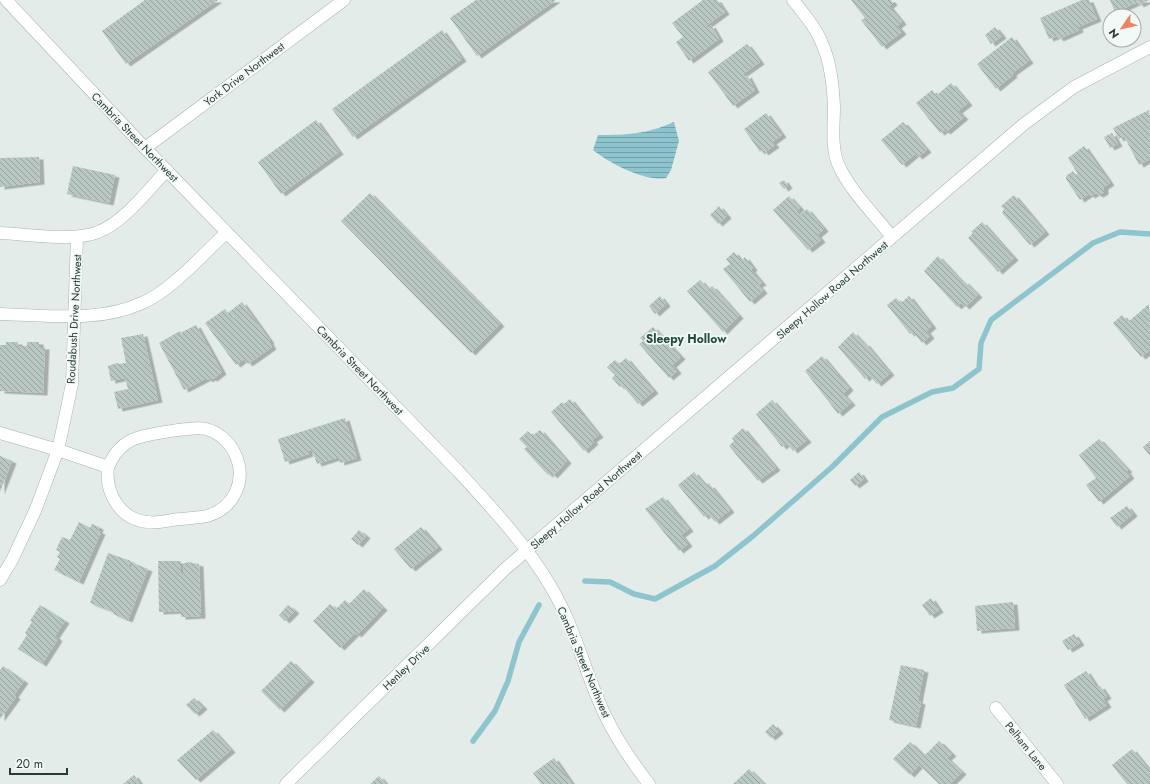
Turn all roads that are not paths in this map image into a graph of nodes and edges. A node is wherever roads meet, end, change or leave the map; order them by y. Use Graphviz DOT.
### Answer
graph roads {
  1 [pos="6,0"];
  2 [pos="344,0"];
  3 [pos="793,0"];
  4 [pos="1150,47"];
  5 [pos="144,148"];
  6 [pos="167,170"];
  7 [pos="0,233"];
  8 [pos="226,233"];
  9 [pos="77,237"];
  10 [pos="892,237"];
  11 [pos="0,314"];
  12 [pos="74,316"];
  13 [pos="0,433"];
  14 [pos="58,450"];
  15 [pos="108,467"];
  16 [pos="527,551"];
  17 [pos="0,580"];
  18 [pos="996,708"];
  19 [pos="286,784"];
  20 [pos="649,784"];
  21 [pos="1057,784"];
  1 -- 5 [label="street, Cambria Street Northwest"];
  2 -- 5 [label="street, York Drive Northwest"];
  3 -- 10 [label="street"];
  4 -- 10 [label="street, Sleepy Hollow Road Northwest"];
  5 -- 6 [label="street, Cambria Street Northwest"];
  6 -- 8 [label="street, Cambria Street Northwest"];
  6 -- 9 [label="street"];
  7 -- 9 [label="street"];
  8 -- 12 [label="street"];
  8 -- 16 [label="street, Cambria Street Northwest"];
  9 -- 12 [label="street, Roudabush Drive Northwest"];
  10 -- 16 [label="street, Sleepy Hollow Road Northwest"];
  11 -- 12 [label="street"];
  12 -- 14 [label="street, Roudabush Drive Northwest"];
  13 -- 14 [label="street"];
  14 -- 15 [label="street"];
  14 -- 17 [label="street, Roudabush Drive Northwest"];
  15 -- 15 [label="street"];
  16 -- 19 [label="street, Henley Drive"];
  16 -- 20 [label="street, Cambria Street Northwest"];
  18 -- 21 [label="street, Pelham Lane"];
}
